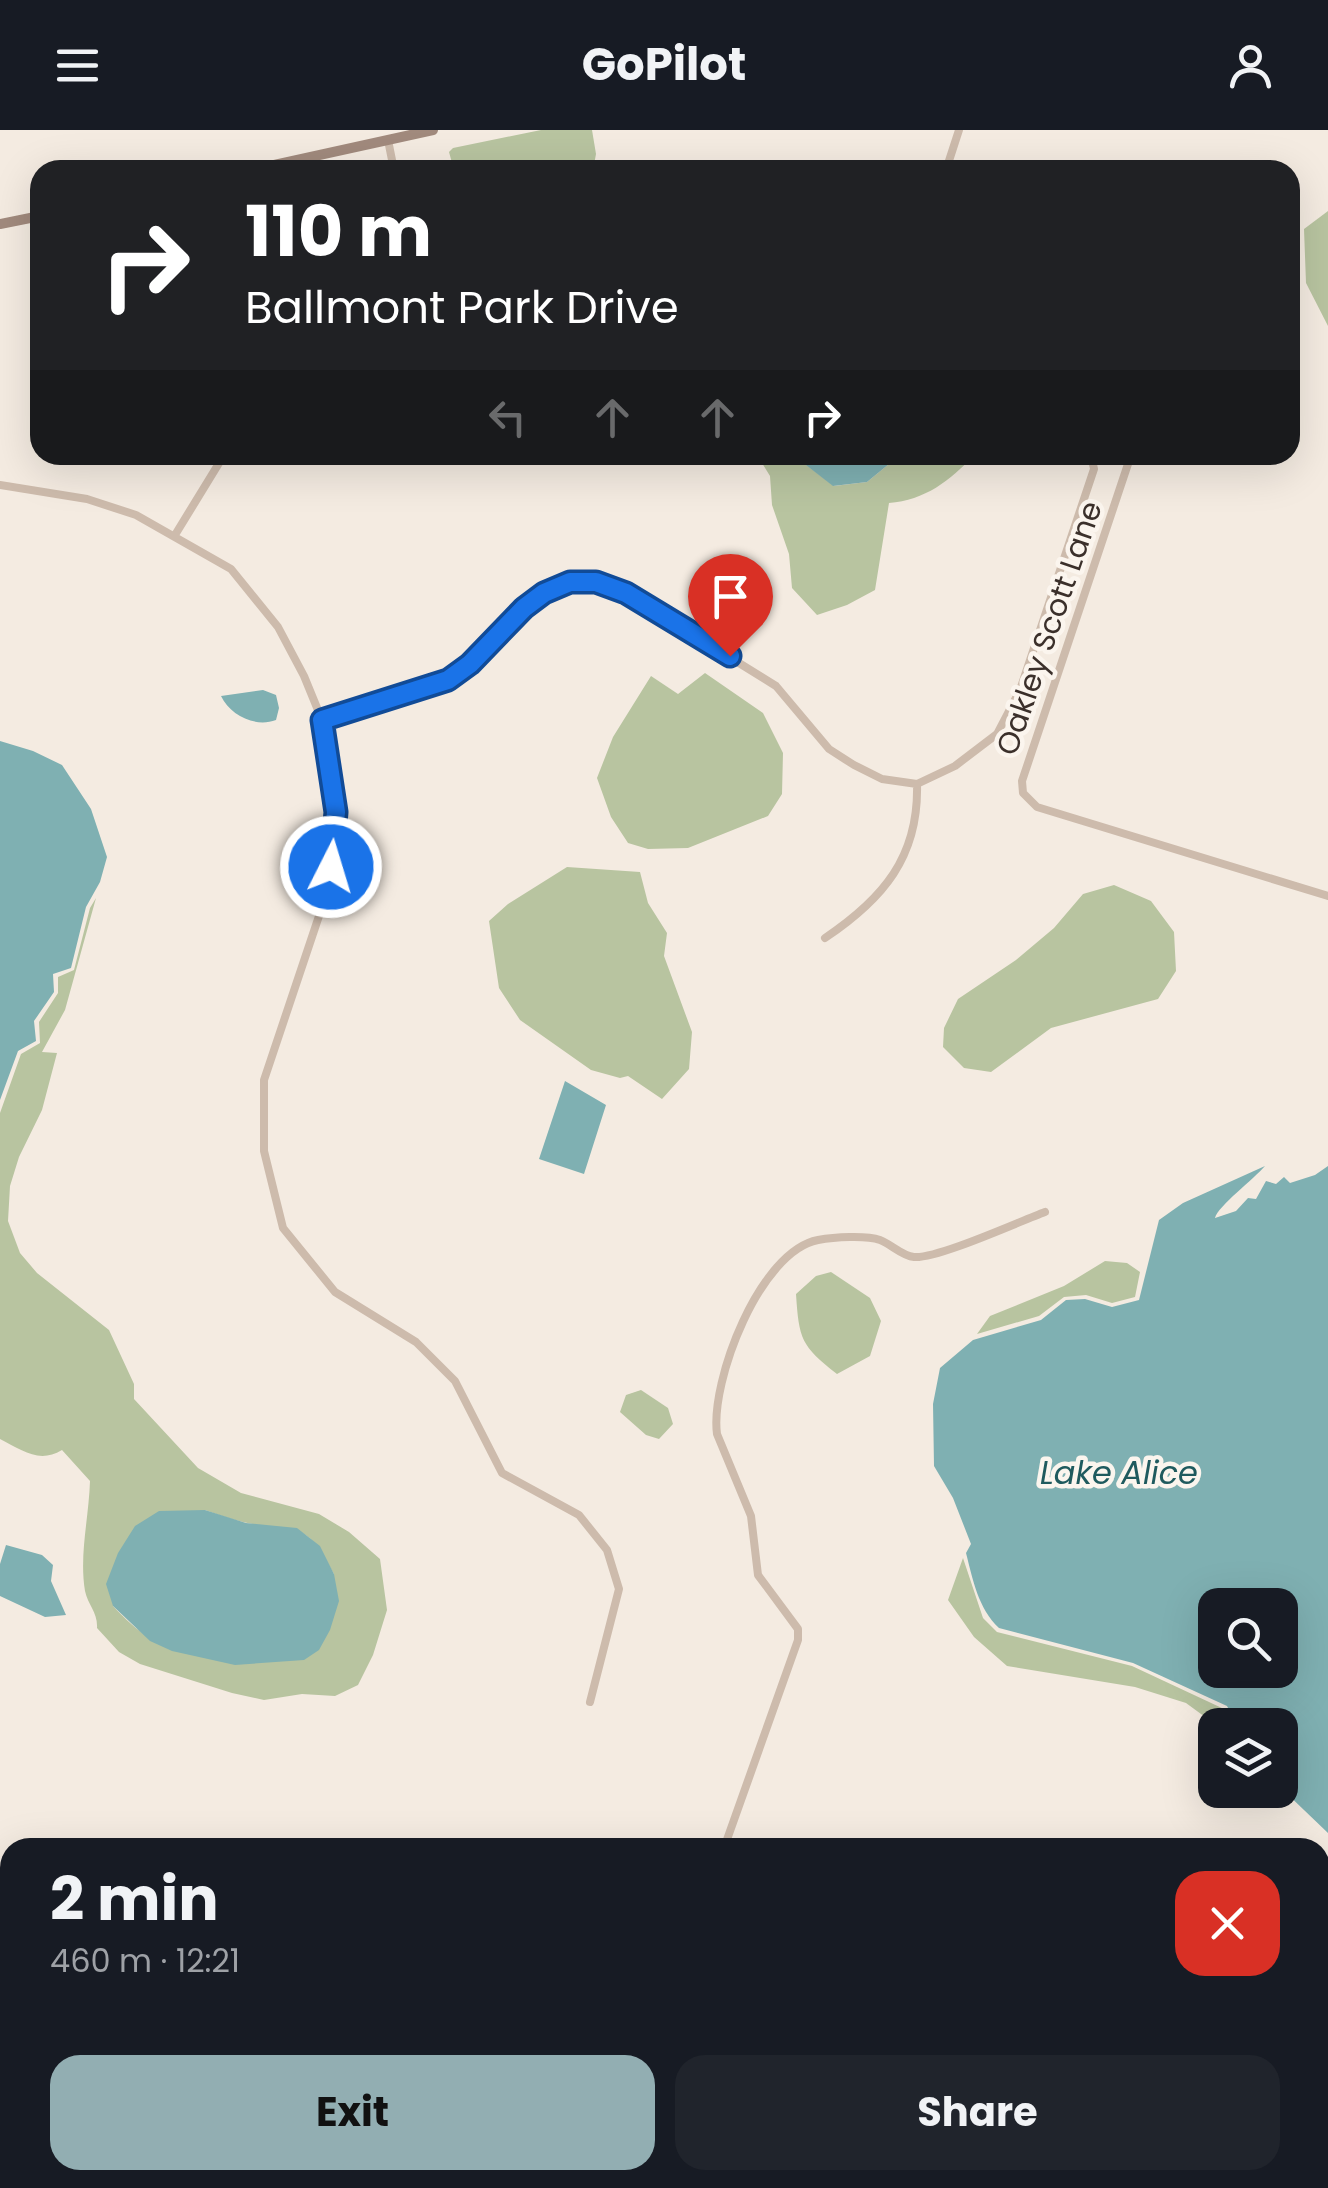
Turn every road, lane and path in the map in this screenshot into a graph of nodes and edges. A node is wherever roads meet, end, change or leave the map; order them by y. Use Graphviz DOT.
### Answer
graph roads {
  1 [pos="432,130"];
  2 [pos="959,130"];
  3 [pos="388,140"];
  4 [pos="297,160"];
  5 [pos="392,160"];
  6 [pos="949,160"];
  7 [pos="30,218"];
  8 [pos="0,224"];
  9 [pos="218,465"];
  10 [pos="1093,465"];
  11 [pos="1128,465"];
  12 [pos="0,485"];
  13 [pos="175,534"];
  14 [pos="322,720"];
  15 [pos="917,784"];
  16 [pos="1328,896"];
  17 [pos="826,938"];
  18 [pos="1045,1212"];
  19 [pos="590,1702"];
  20 [pos="728,1838"];
  1 -- 3 [label="street"];
  2 -- 6 [label="street"];
  3 -- 4 [label="street"];
  3 -- 5 [label="street"];
  7 -- 8 [label="street"];
  9 -- 13 [label="street"];
  10 -- 15 [label="street"];
  11 -- 16 [label="street, Oakley Scott Lane"];
  12 -- 13 [label="street"];
  13 -- 14 [label="street"];
  14 -- 15 [label="street"];
  14 -- 19 [label="street"];
  15 -- 17 [label="street"];
  18 -- 20 [label="street"];
}
